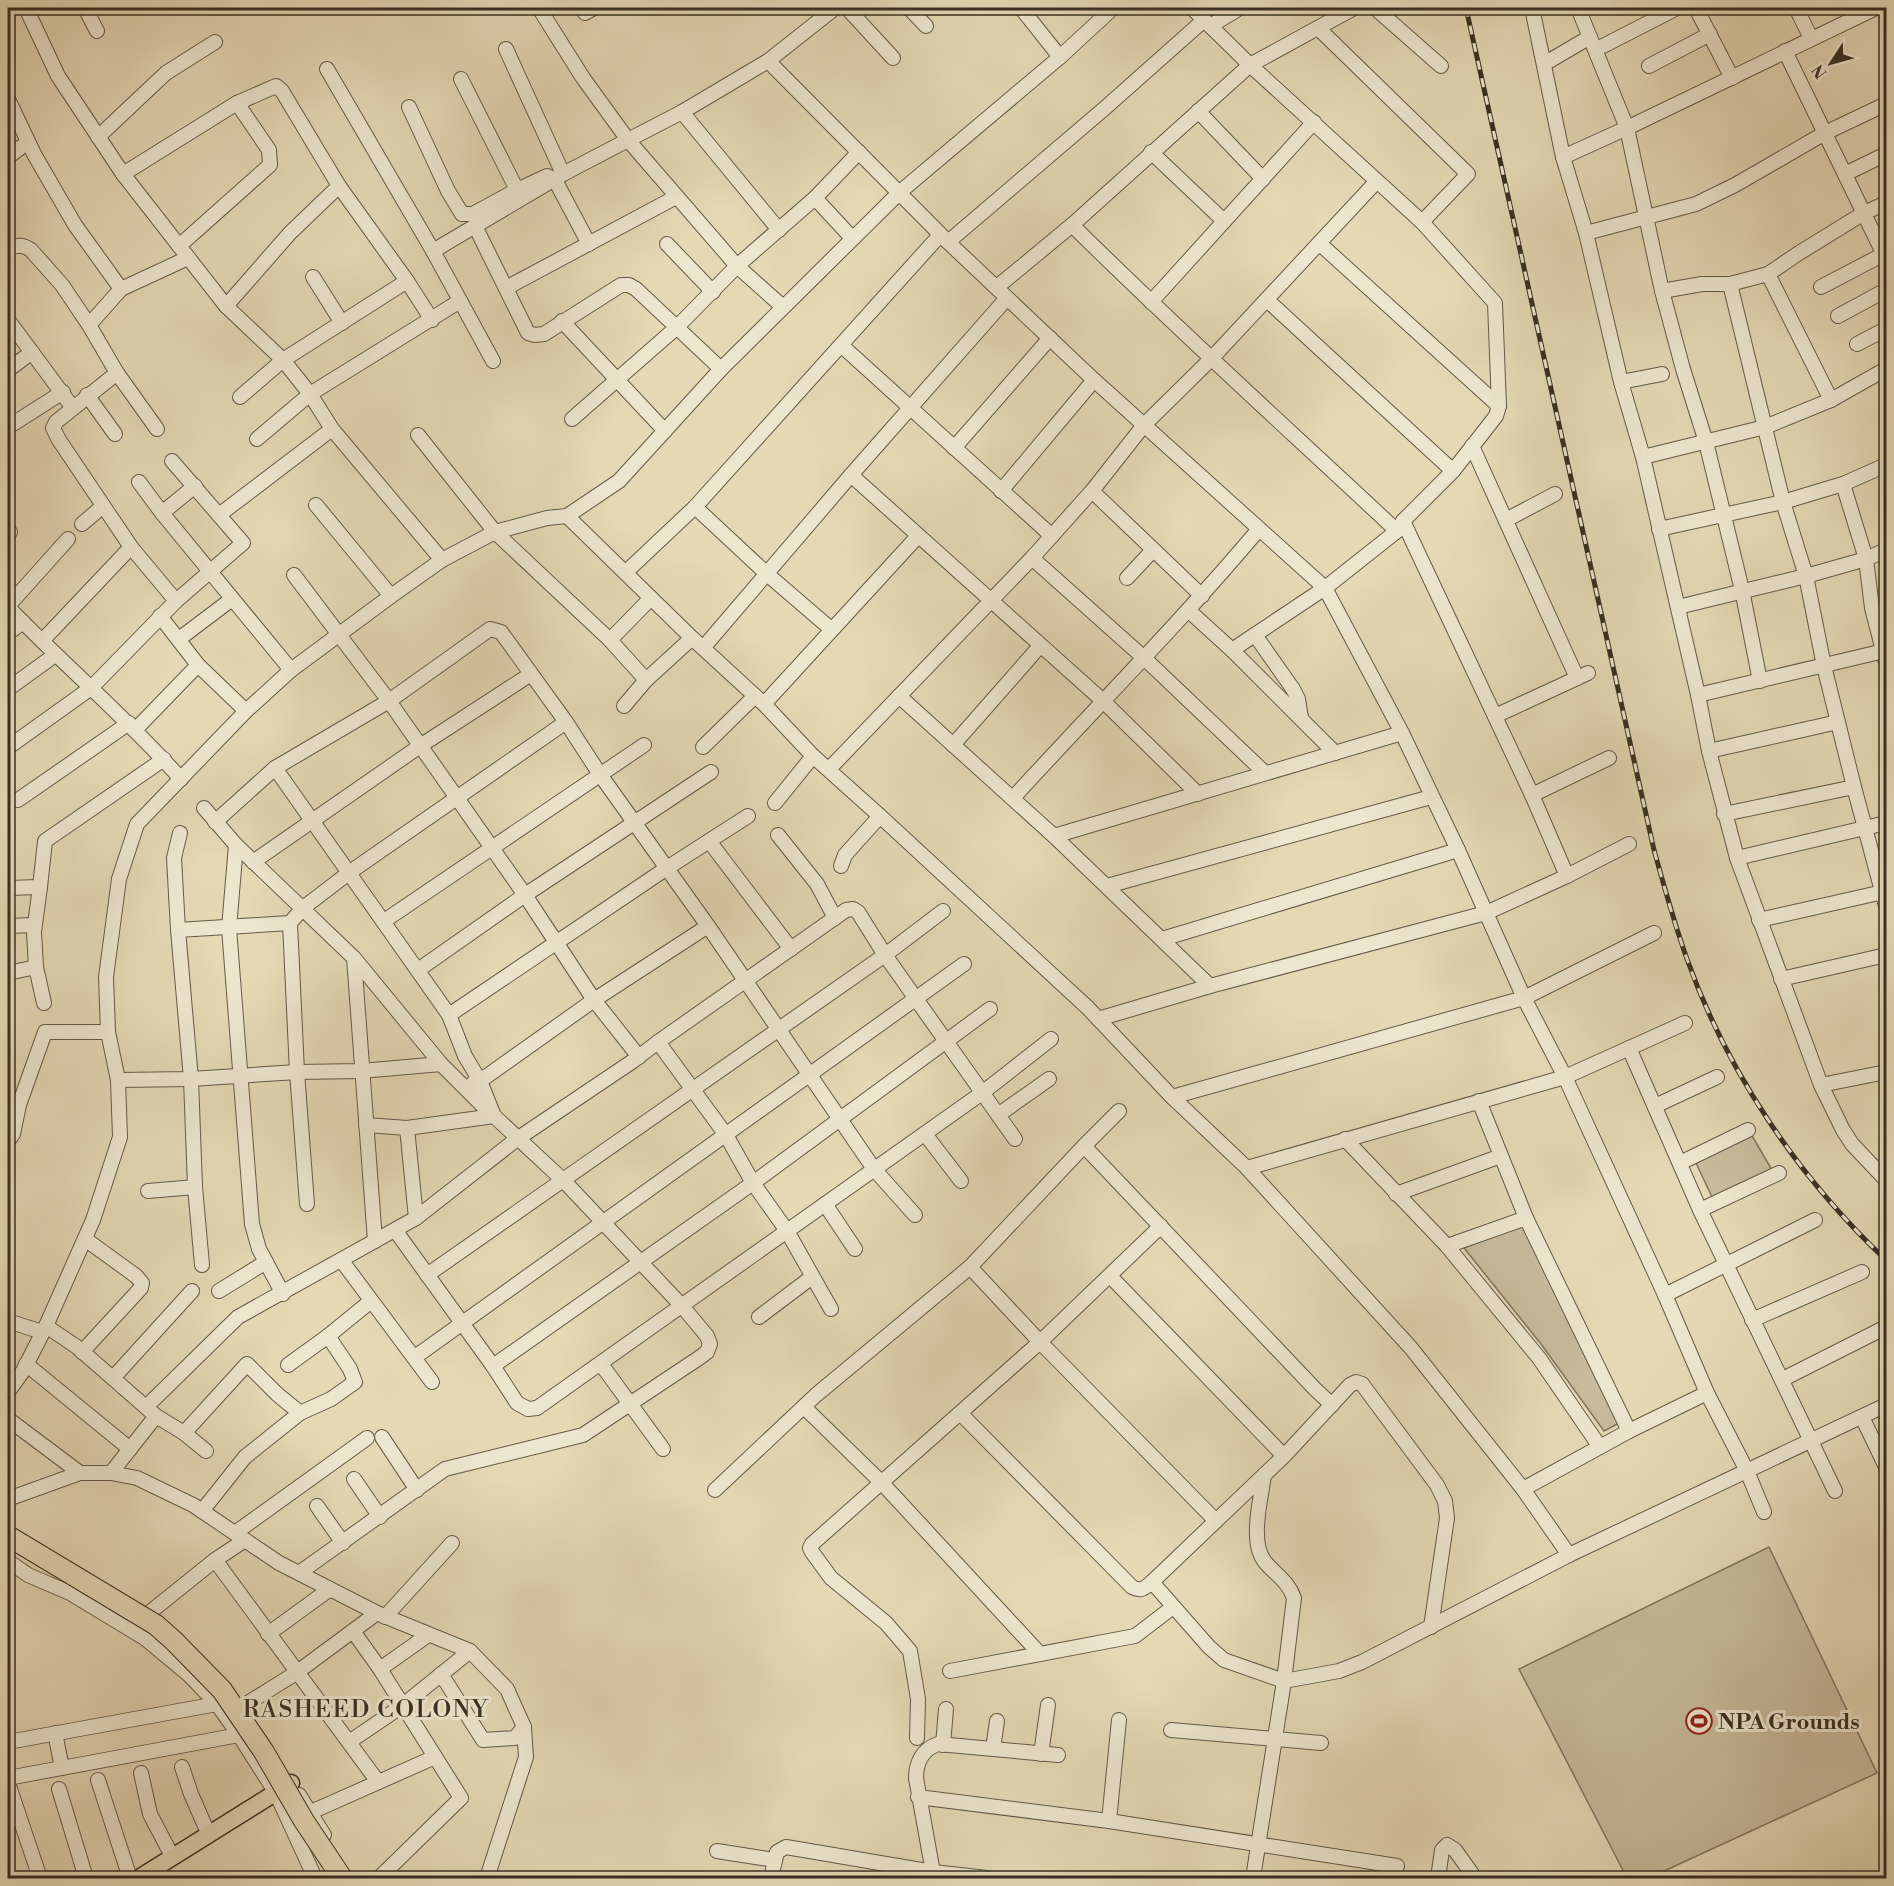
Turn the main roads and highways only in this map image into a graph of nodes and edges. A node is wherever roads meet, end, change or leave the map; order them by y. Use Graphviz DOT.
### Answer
graph roads {
  1 [pos="8,1536"];
  2 [pos="8,1547"];
  3 [pos="291,1783"];
  4 [pos="139,1878"];
  5 [pos="328,1878"];
  6 [pos="342,1878"];
  1 -- 6 [label="highway, bridge"];
  2 -- 5 [label="highway"];
  3 -- 4 [label="main road"];
}
